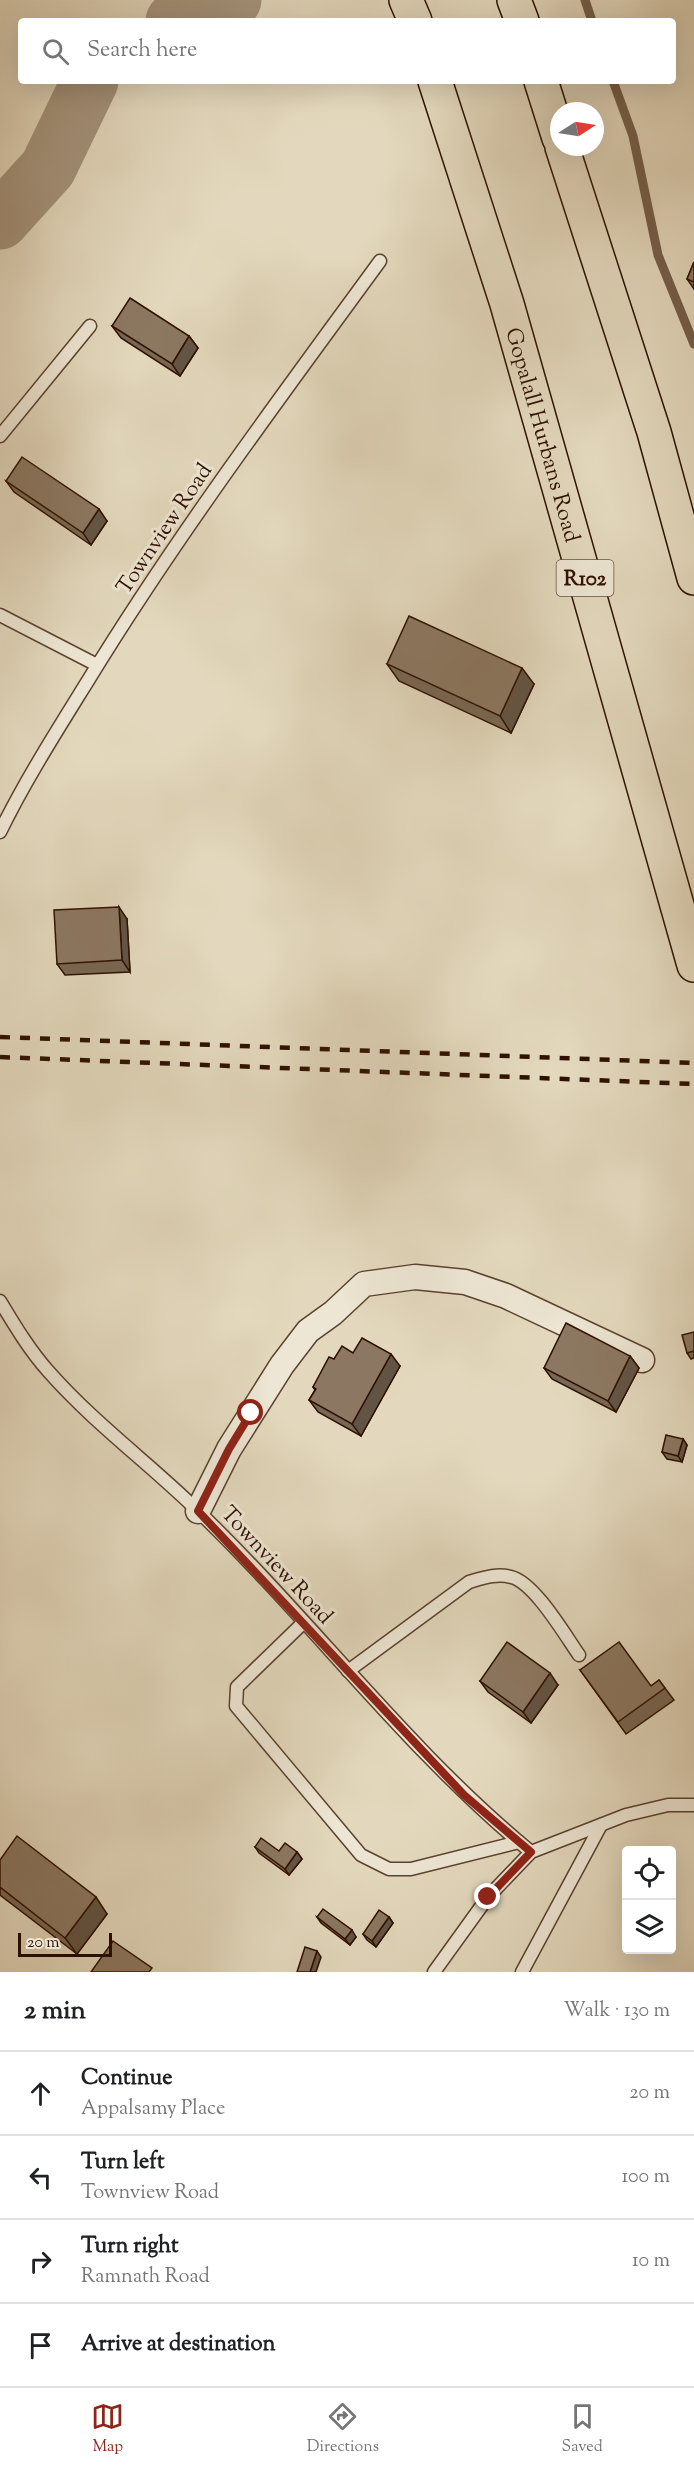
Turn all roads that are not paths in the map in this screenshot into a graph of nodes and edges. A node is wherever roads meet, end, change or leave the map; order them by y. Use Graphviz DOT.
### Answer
graph roads {
  1 [pos="406,0"];
  2 [pos="514,0"];
  3 [pos="414,18"];
  4 [pos="521,18"];
  5 [pos="436,84"];
  6 [pos="542,84"];
  7 [pos="550,110"];
  8 [pos="565,156"];
  9 [pos="380,261"];
  10 [pos="90,326"];
  11 [pos="0,436"];
  12 [pos="694,578"];
  13 [pos="0,615"];
  14 [pos="98,665"];
  15 [pos="0,832"];
  16 [pos="694,965"];
  17 [pos="0,1301"];
  18 [pos="642,1360"];
  19 [pos="198,1511"];
  20 [pos="304,1622"];
  21 [pos="579,1655"];
  22 [pos="348,1671"];
  23 [pos="694,1804"];
  24 [pos="601,1825"];
  25 [pos="519,1842"];
  26 [pos="531,1852"];
  27 [pos="434,1972"];
  28 [pos="522,1972"];
  1 -- 3 [label="main road"];
  2 -- 4 [label="main road"];
  5 -- 16 [label="main road, Gopalall Hurbans Road / R102"];
  6 -- 7 [label="main road"];
  8 -- 12 [label="main road"];
  9 -- 14 [label="lane, Townview Road"];
  10 -- 11 [label="lane"];
  13 -- 14 [label="lane"];
  14 -- 15 [label="lane, Townview Road"];
  17 -- 19 [label="lane, Townview Road"];
  18 -- 19 [label="street"];
  19 -- 20 [label="lane, Townview Road"];
  20 -- 22 [label="lane, Townview Road"];
  20 -- 25 [label="lane"];
  21 -- 22 [label="lane"];
  22 -- 25 [label="lane, Townview Road"];
  23 -- 24 [label="lane"];
  24 -- 26 [label="lane"];
  24 -- 28 [label="lane"];
  25 -- 26 [label="lane, Townview Road"];
  26 -- 27 [label="lane"];
}
